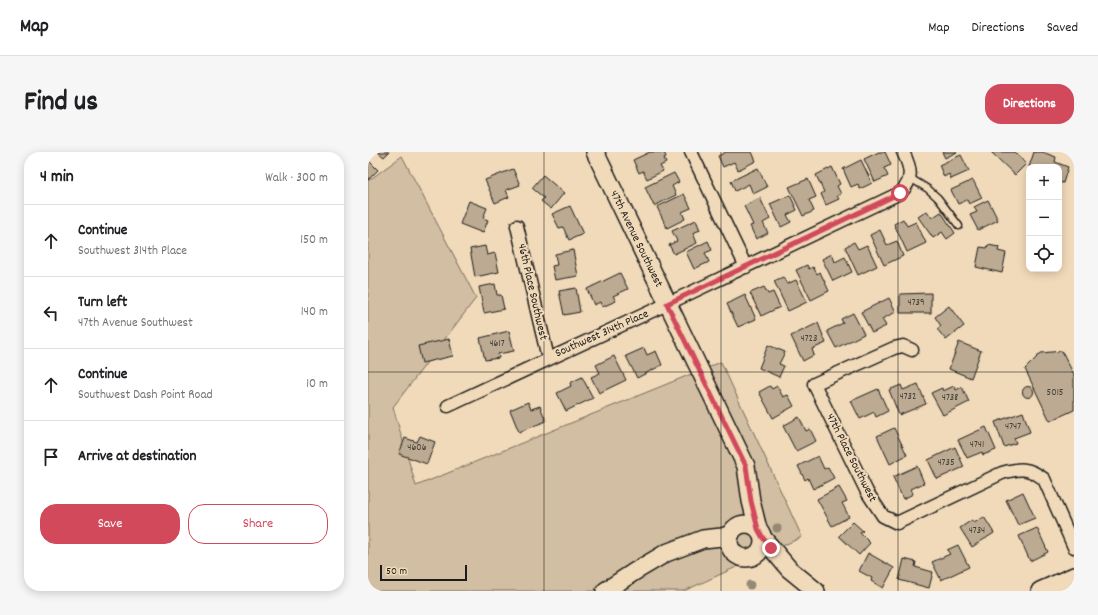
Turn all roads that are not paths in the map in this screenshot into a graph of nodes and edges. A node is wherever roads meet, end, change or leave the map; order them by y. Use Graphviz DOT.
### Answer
graph roads {
  1 [pos="595,152"];
  2 [pos="691,152"];
  3 [pos="903,152"];
  4 [pos="908,183"];
  5 [pos="517,226"];
  6 [pos="959,226"];
  7 [pos="746,267"];
  8 [pos="667,304"];
  9 [pos="912,350"];
  10 [pos="548,358"];
  11 [pos="448,406"];
  12 [pos="751,501"];
  13 [pos="733,531"];
  14 [pos="760,533"];
  15 [pos="703,540"];
  16 [pos="1074,547"];
  17 [pos="733,552"];
  18 [pos="753,557"];
  19 [pos="789,569"];
  20 [pos="1074,576"];
  21 [pos="605,591"];
  22 [pos="816,591"];
  23 [pos="1040,591"];
  1 -- 8 [label="main road, 47th Avenue Southwest"];
  2 -- 7 [label="street"];
  3 -- 4 [label="street"];
  4 -- 6 [label="lane"];
  4 -- 7 [label="street, Southwest 314th Place"];
  5 -- 10 [label="street, 46th Place Southwest"];
  7 -- 8 [label="street, Southwest 314th Place"];
  8 -- 10 [label="street, Southwest 314th Place"];
  8 -- 12 [label="main road, 47th Avenue Southwest"];
  9 -- 16 [label="street, 47th Place Southwest"];
  10 -- 11 [label="street, Southwest 314th Place"];
  12 -- 13 [label="main road"];
  12 -- 14 [label="main road, 47th Avenue Southwest"];
  13 -- 14 [label="main road"];
  13 -- 15 [label="main road"];
  13 -- 17 [label="main road"];
  14 -- 18 [label="main road"];
  14 -- 19 [label="main road"];
  15 -- 17 [label="main road"];
  15 -- 21 [label="main road"];
  17 -- 18 [label="main road"];
  18 -- 19 [label="main road"];
  19 -- 22 [label="main road"];
  20 -- 23 [label="main road"];
}
